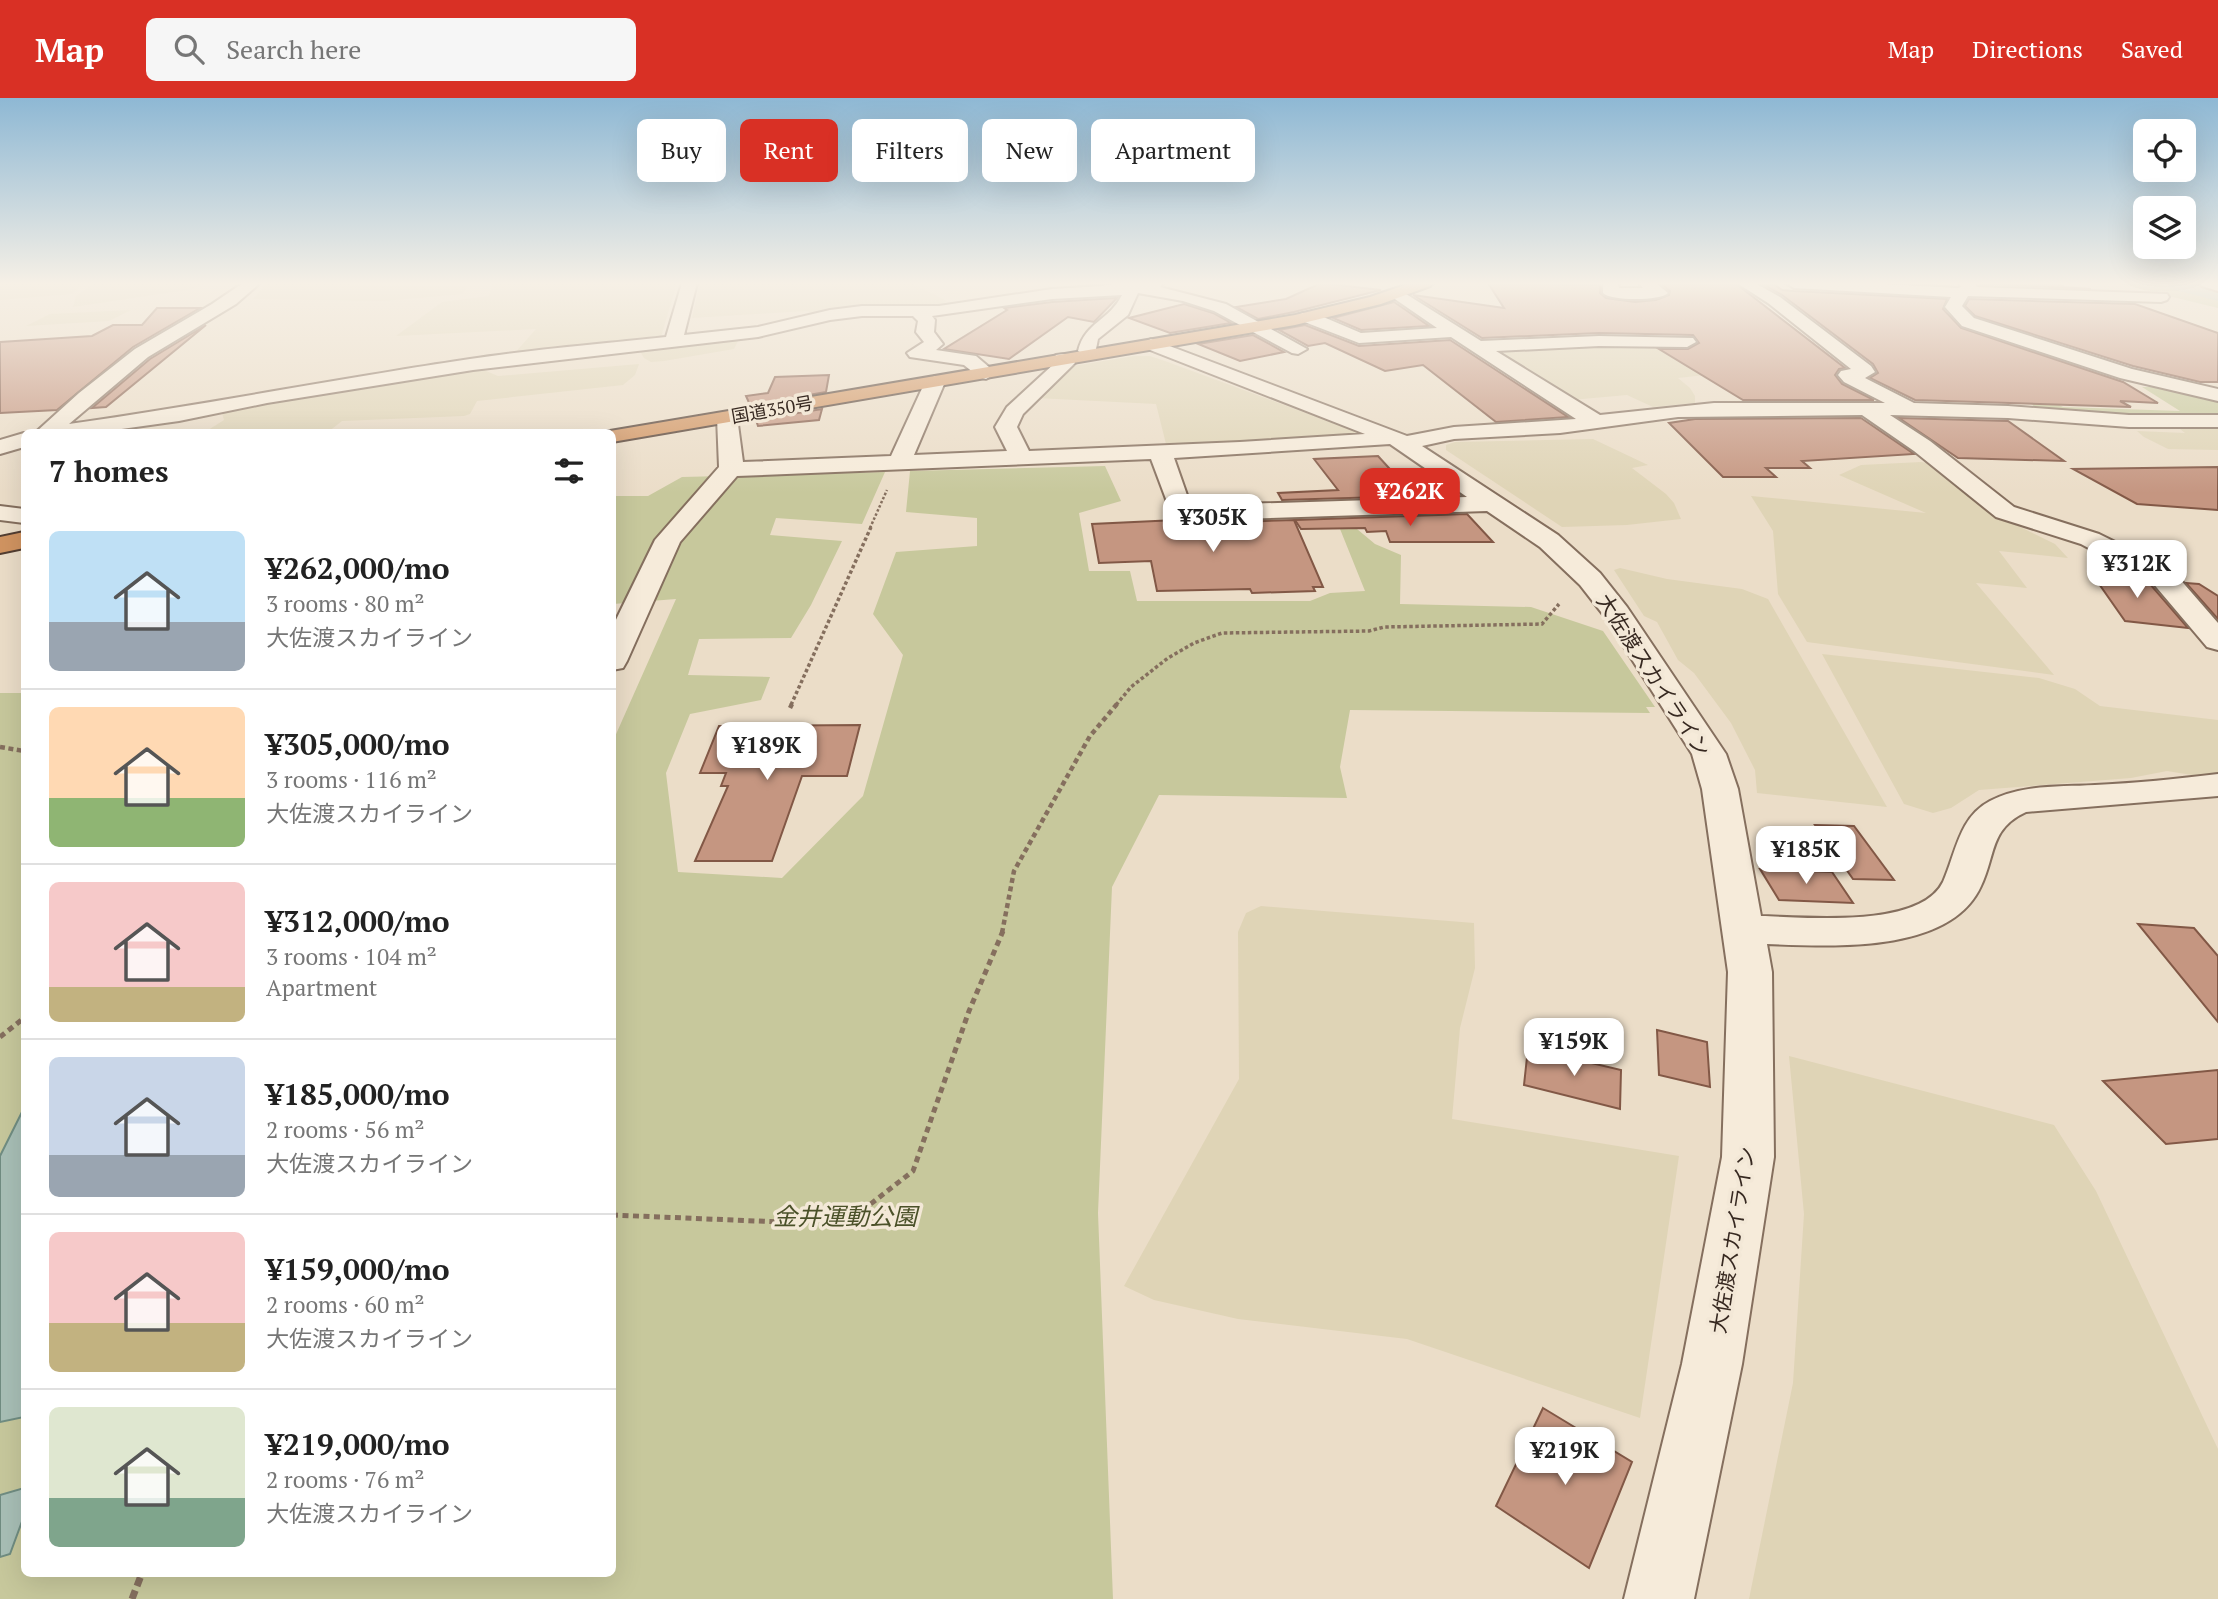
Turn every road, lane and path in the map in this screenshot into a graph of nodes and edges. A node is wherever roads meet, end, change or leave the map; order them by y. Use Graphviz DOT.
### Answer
graph roads {
  1 [pos="142,353"];
  2 [pos="569,353"];
  3 [pos="916,353"];
  4 [pos="1090,353"];
  5 [pos="1102,353"];
  6 [pos="1174,353"];
  7 [pos="1486,353"];
  8 [pos="1842,353"];
  9 [pos="2063,353"];
  10 [pos="1092,355"];
  11 [pos="1063,359"];
  12 [pos="986,373"];
  13 [pos="935,382"];
  14 [pos="2218,395"];
  15 [pos="1867,408"];
  16 [pos="1914,409"];
  17 [pos="727,417"];
  18 [pos="2218,421"];
  19 [pos="1596,422"];
  20 [pos="50,429"];
  21 [pos="77,429"];
  22 [pos="616,435"];
  23 [pos="21,441"];
  24 [pos="1400,441"];
  25 [pos="0,447"];
  26 [pos="1160,452"];
  27 [pos="1022,458"];
  28 [pos="899,464"];
  29 [pos="730,469"];
  30 [pos="1493,503"];
  31 [pos="0,513"];
  32 [pos="21,516"];
  33 [pos="21,541"];
  34 [pos="0,545"];
  35 [pos="1559,604"];
  36 [pos="2218,641"];
  37 [pos="616,652"];
  38 [pos="790,708"];
  39 [pos="0,747"];
  40 [pos="21,750"];
  41 [pos="2218,785"];
  42 [pos="1742,929"];
  43 [pos="21,1020"];
  44 [pos="0,1037"];
  45 [pos="616,1215"];
  46 [pos="140,1577"];
  47 [pos="132,1599"];
  48 [pos="1659,1599"];
  1 -- 20 [label="street"];
  2 -- 21 [label="street"];
  3 -- 12 [label="street"];
  4 -- 10 [label="street"];
  5 -- 10 [label="highway, 国道350号"];
  6 -- 24 [label="street, 大佐渡スカイライン"];
  7 -- 19 [label="street"];
  8 -- 16 [label="street"];
  9 -- 14 [label="street"];
  10 -- 11 [label="highway, 国道350号"];
  11 -- 12 [label="highway, 国道350号"];
  11 -- 27 [label="street"];
  12 -- 13 [label="highway, 国道350号"];
  13 -- 17 [label="highway, 国道350号"];
  13 -- 28 [label="street"];
  15 -- 16 [label="street"];
  15 -- 19 [label="street"];
  15 -- 36 [label="street"];
  16 -- 18 [label="street"];
  17 -- 22 [label="highway, 国道350号"];
  17 -- 29 [label="street"];
  19 -- 24 [label="street"];
  23 -- 25 [label="street"];
  24 -- 26 [label="street"];
  24 -- 30 [label="street, 大佐渡スカイライン"];
  26 -- 27 [label="street"];
  26 -- 30 [label="street"];
  27 -- 28 [label="street"];
  28 -- 29 [label="street"];
  28 -- 38 [label="path"];
  29 -- 37 [label="street"];
  30 -- 42 [label="street, 大佐渡スカイライン"];
  31 -- 32 [label="street"];
  33 -- 34 [label="highway"];
  35 -- 45 [label="path"];
  39 -- 40 [label="path"];
  41 -- 42 [label="street"];
  42 -- 48 [label="street, 大佐渡スカイライン"];
  43 -- 44 [label="path"];
  46 -- 47 [label="path"];
}
